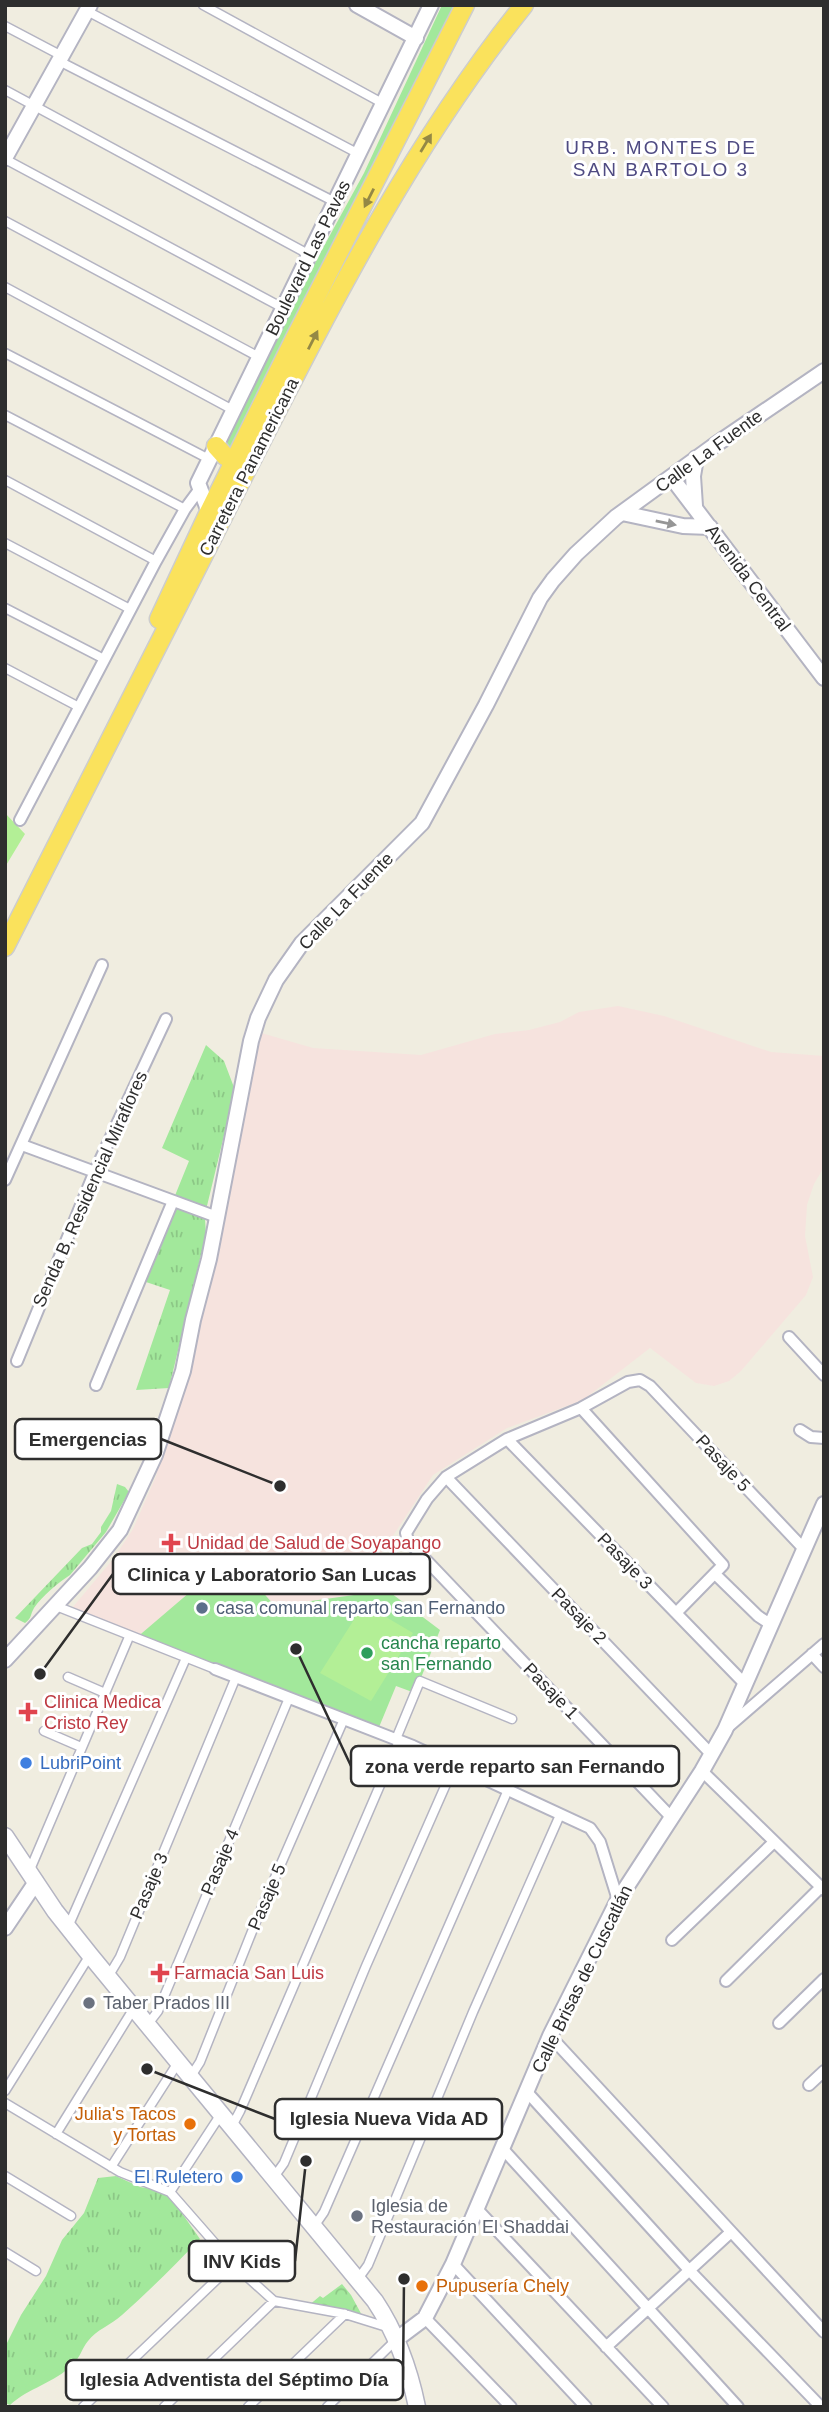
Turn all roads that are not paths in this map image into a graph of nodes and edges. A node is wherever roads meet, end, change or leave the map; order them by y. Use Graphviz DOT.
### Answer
graph roads {
  1 [pos="203,5"];
  2 [pos="357,5"];
  3 [pos="431,5"];
  4 [pos="465,5"];
  5 [pos="524,5"];
  6 [pos="89,7"];
  7 [pos="5,26"];
  8 [pos="416,38"];
  9 [pos="60,59"];
  10 [pos="5,90"];
  11 [pos="384,104"];
  12 [pos="35,106"];
  13 [pos="359,154"];
  14 [pos="5,159"];
  15 [pos="335,202"];
  16 [pos="5,221"];
  17 [pos="310,255"];
  18 [pos="5,288"];
  19 [pos="284,308"];
  20 [pos="5,353"];
  21 [pos="259,357"];
  22 [pos="824,371"];
  23 [pos="233,410"];
  24 [pos="5,415"];
  25 [pos="212,453"];
  26 [pos="696,458"];
  27 [pos="234,462"];
  28 [pos="672,478"];
  29 [pos="5,480"];
  30 [pos="199,491"];
  31 [pos="695,506"];
  32 [pos="185,509"];
  33 [pos="209,512"];
  34 [pos="622,513"];
  35 [pos="710,527"];
  36 [pos="5,543"];
  37 [pos="156,561"];
  38 [pos="5,608"];
  39 [pos="130,610"];
  40 [pos="104,659"];
  41 [pos="5,668"];
  42 [pos="824,677"];
  43 [pos="79,707"];
  44 [pos="20,820"];
  45 [pos="5,923"];
  46 [pos="5,947"];
  47 [pos="102,965"];
  48 [pos="166,1018"];
  49 [pos="22,1145"];
  50 [pos="95,1171"];
  51 [pos="5,1180"];
  52 [pos="173,1201"];
  53 [pos="216,1217"];
  54 [pos="789,1337"];
  55 [pos="16,1361"];
  56 [pos="824,1376"];
  57 [pos="96,1385"];
  58 [pos="581,1408"];
  59 [pos="800,1430"];
  60 [pos="823,1438"];
  61 [pos="507,1439"];
  62 [pos="446,1477"];
  63 [pos="824,1504"];
  64 [pos="804,1549"];
  65 [pos="719,1569"];
  66 [pos="56,1606"];
  67 [pos="676,1613"];
  68 [pos="770,1624"];
  69 [pos="129,1637"];
  70 [pos="824,1644"];
  71 [pos="812,1654"];
  72 [pos="186,1658"];
  73 [pos="5,1660"];
  74 [pos="824,1667"];
  75 [pos="215,1669"];
  76 [pos="68,1677"];
  77 [pos="236,1677"];
  78 [pos="744,1683"];
  79 [pos="105,1693"];
  80 [pos="289,1698"];
  81 [pos="344,1719"];
  82 [pos="512,1719"];
  83 [pos="725,1730"];
  84 [pos="44,1731"];
  85 [pos="398,1740"];
  86 [pos="81,1747"];
  87 [pos="712,1755"];
  88 [pos="454,1766"];
  89 [pos="702,1771"];
  90 [pos="507,1792"];
  91 [pos="560,1815"];
  92 [pos="671,1817"];
  93 [pos="5,1836"];
  94 [pos="774,1842"];
  95 [pos="32,1877"];
  96 [pos="822,1889"];
  97 [pos="618,1900"];
  98 [pos="68,1927"];
  99 [pos="5,1928"];
  100 [pos="672,1940"];
  101 [pos="90,1955"];
  102 [pos="108,1977"];
  103 [pos="824,1979"];
  104 [pos="726,1982"];
  105 [pos="134,2008"];
  106 [pos="779,2023"];
  107 [pos="148,2024"];
  108 [pos="550,2036"];
  109 [pos="178,2061"];
  110 [pos="824,2071"];
  111 [pos="191,2076"];
  112 [pos="809,2085"];
  113 [pos="5,2091"];
  114 [pos="527,2092"];
  115 [pos="5,2102"];
  116 [pos="227,2120"];
  117 [pos="56,2134"];
  118 [pos="502,2148"];
  119 [pos="111,2167"];
  120 [pos="5,2176"];
  121 [pos="274,2177"];
  122 [pos="170,2192"];
  123 [pos="476,2208"];
  124 [pos="71,2216"];
  125 [pos="314,2225"];
  126 [pos="731,2232"];
  127 [pos="5,2252"];
  128 [pos="233,2264"];
  129 [pos="453,2264"];
  130 [pos="689,2270"];
  131 [pos="36,2271"];
  132 [pos="358,2279"];
  133 [pos="274,2301"];
  134 [pos="646,2308"];
  135 [pos="345,2314"];
  136 [pos="425,2318"];
  137 [pos="824,2332"];
  138 [pos="395,2334"];
  139 [pos="606,2347"];
  140 [pos="83,2407"];
  141 [pos="164,2407"];
  142 [pos="248,2407"];
  143 [pos="327,2407"];
  144 [pos="417,2407"];
  145 [pos="511,2407"];
  146 [pos="586,2407"];
  147 [pos="663,2407"];
  148 [pos="738,2407"];
  149 [pos="821,2407"];
  1 -- 11 [label="street"];
  2 -- 8 [label="street"];
  3 -- 8 [label="street, Boulevard Las Pavas"];
  4 -- 27 [label="highway, Carretera Panamericana, one-way"];
  46 -- 5 [label="highway, Carretera Panamericana, one-way"];
  6 -- 9 [label="street"];
  6 -- 13 [label="street"];
  7 -- 9 [label="street"];
  8 -- 11 [label="street, Boulevard Las Pavas"];
  9 -- 12 [label="street"];
  9 -- 15 [label="street"];
  10 -- 12 [label="street"];
  11 -- 13 [label="street, Boulevard Las Pavas"];
  12 -- 14 [label="street"];
  12 -- 17 [label="street"];
  13 -- 15 [label="street, Boulevard Las Pavas"];
  14 -- 19 [label="street"];
  15 -- 17 [label="street, Boulevard Las Pavas"];
  16 -- 21 [label="street"];
  17 -- 19 [label="street, Boulevard Las Pavas"];
  18 -- 23 [label="street"];
  19 -- 21 [label="street, Boulevard Las Pavas"];
  20 -- 25 [label="street"];
  21 -- 23 [label="street, Boulevard Las Pavas"];
  22 -- 26 [label="street, Calle La Fuente"];
  23 -- 25 [label="street, Boulevard Las Pavas"];
  24 -- 32 [label="street"];
  25 -- 27 [label="highway"];
  25 -- 30 [label="street, Boulevard Las Pavas"];
  26 -- 28 [label="street, Calle La Fuente"];
  26 -- 31 [label="street"];
  27 -- 33 [label="highway, Carretera Panamericana"];
  28 -- 31 [label="street, Avenida Central"];
  28 -- 34 [label="street, Calle La Fuente"];
  29 -- 37 [label="street"];
  30 -- 32 [label="street"];
  30 -- 33 [label="street"];
  31 -- 35 [label="street, Avenida Central"];
  32 -- 37 [label="street"];
  33 -- 45 [label="highway, Carretera Panamericana"];
  34 -- 35 [label="street, one-way"];
  34 -- 53 [label="street, Calle La Fuente"];
  35 -- 42 [label="street, Avenida Central"];
  36 -- 39 [label="street"];
  37 -- 39 [label="street"];
  38 -- 40 [label="street"];
  39 -- 40 [label="street"];
  40 -- 43 [label="street"];
  41 -- 43 [label="street"];
  43 -- 44 [label="street"];
  47 -- 49 [label="street"];
  48 -- 50 [label="street, Senda B, Residencial Miraflores"];
  49 -- 50 [label="street"];
  49 -- 51 [label="street"];
  50 -- 52 [label="street"];
  50 -- 55 [label="street, Senda B, Residencial Miraflores"];
  52 -- 53 [label="street"];
  52 -- 57 [label="street"];
  53 -- 66 [label="street, Calle La Fuente"];
  54 -- 56 [label="street"];
  58 -- 61 [label="street"];
  58 -- 64 [label="street, Pasaje 5"];
  58 -- 65 [label="street"];
  59 -- 60 [label="street"];
  61 -- 62 [label="street"];
  61 -- 67 [label="street, Pasaje 3"];
  62 -- 87 [label="street, Pasaje 2"];
  62 -- 92 [label="street, Pasaje 1"];
  63 -- 64 [label="street, Calle Brisas de Cuscatlán"];
  64 -- 68 [label="street, Calle Brisas de Cuscatlán"];
  65 -- 67 [label="street"];
  65 -- 68 [label="street"];
  66 -- 69 [label="street"];
  66 -- 73 [label="street, Calle La Fuente"];
  67 -- 78 [label="street, Pasaje 3"];
  68 -- 78 [label="street, Calle Brisas de Cuscatlán"];
  69 -- 72 [label="street"];
  69 -- 79 [label="street"];
  70 -- 71 [label="street"];
  71 -- 74 [label="street"];
  71 -- 83 [label="street"];
  72 -- 75 [label="street"];
  72 -- 98 [label="street"];
  75 -- 77 [label="street"];
  76 -- 79 [label="street"];
  77 -- 80 [label="street"];
  77 -- 102 [label="street, Pasaje 3"];
  78 -- 83 [label="street, Calle Brisas de Cuscatlán"];
  79 -- 86 [label="street"];
  80 -- 81 [label="street"];
  80 -- 107 [label="street, Pasaje 4"];
  81 -- 85 [label="street"];
  81 -- 111 [label="street, Pasaje 5"];
  82 -- 85 [label="street"];
  83 -- 87 [label="street, Calle Brisas de Cuscatlán"];
  84 -- 86 [label="street"];
  85 -- 88 [label="street"];
  85 -- 116 [label="street"];
  86 -- 95 [label="street"];
  87 -- 89 [label="street, Calle Brisas de Cuscatlán"];
  88 -- 90 [label="street"];
  88 -- 121 [label="street"];
  89 -- 92 [label="street, Calle Brisas de Cuscatlán"];
  89 -- 94 [label="street"];
  90 -- 91 [label="street"];
  90 -- 125 [label="street"];
  91 -- 97 [label="street"];
  91 -- 132 [label="street"];
  92 -- 97 [label="street, Calle Brisas de Cuscatlán"];
  93 -- 95 [label="main road"];
  94 -- 96 [label="street"];
  94 -- 100 [label="street"];
  95 -- 98 [label="main road"];
  95 -- 99 [label="street"];
  96 -- 104 [label="street"];
  97 -- 108 [label="street, Calle Brisas de Cuscatlán"];
  98 -- 101 [label="main road"];
  101 -- 102 [label="main road"];
  101 -- 113 [label="street"];
  102 -- 105 [label="main road"];
  103 -- 106 [label="street"];
  105 -- 107 [label="main road"];
  105 -- 117 [label="street"];
  107 -- 109 [label="main road"];
  108 -- 114 [label="street, Calle Brisas de Cuscatlán"];
  108 -- 126 [label="street"];
  109 -- 111 [label="main road"];
  109 -- 119 [label="street"];
  110 -- 112 [label="street"];
  111 -- 116 [label="main road"];
  114 -- 118 [label="street, Calle Brisas de Cuscatlán"];
  114 -- 130 [label="street"];
  115 -- 117 [label="street"];
  116 -- 121 [label="main road"];
  116 -- 122 [label="street"];
  117 -- 119 [label="street"];
  118 -- 123 [label="street, Calle Brisas de Cuscatlán"];
  118 -- 134 [label="street"];
  119 -- 122 [label="street"];
  120 -- 124 [label="street"];
  121 -- 125 [label="main road"];
  122 -- 128 [label="street"];
  123 -- 129 [label="street, Calle Brisas de Cuscatlán"];
  123 -- 139 [label="street"];
  125 -- 132 [label="main road"];
  126 -- 130 [label="street"];
  126 -- 137 [label="street"];
  127 -- 131 [label="street"];
  128 -- 133 [label="street"];
  128 -- 140 [label="street"];
  129 -- 136 [label="street, Calle Brisas de Cuscatlán"];
  129 -- 146 [label="street"];
  130 -- 134 [label="street"];
  130 -- 149 [label="street"];
  132 -- 138 [label="main road"];
  133 -- 135 [label="street"];
  133 -- 141 [label="street"];
  134 -- 139 [label="street"];
  134 -- 148 [label="street"];
  135 -- 138 [label="street"];
  135 -- 142 [label="street"];
  136 -- 138 [label="street, Calle Brisas de Cuscatlán"];
  136 -- 145 [label="street"];
  138 -- 143 [label="street"];
  138 -- 144 [label="main road"];
  139 -- 147 [label="street"];
}
